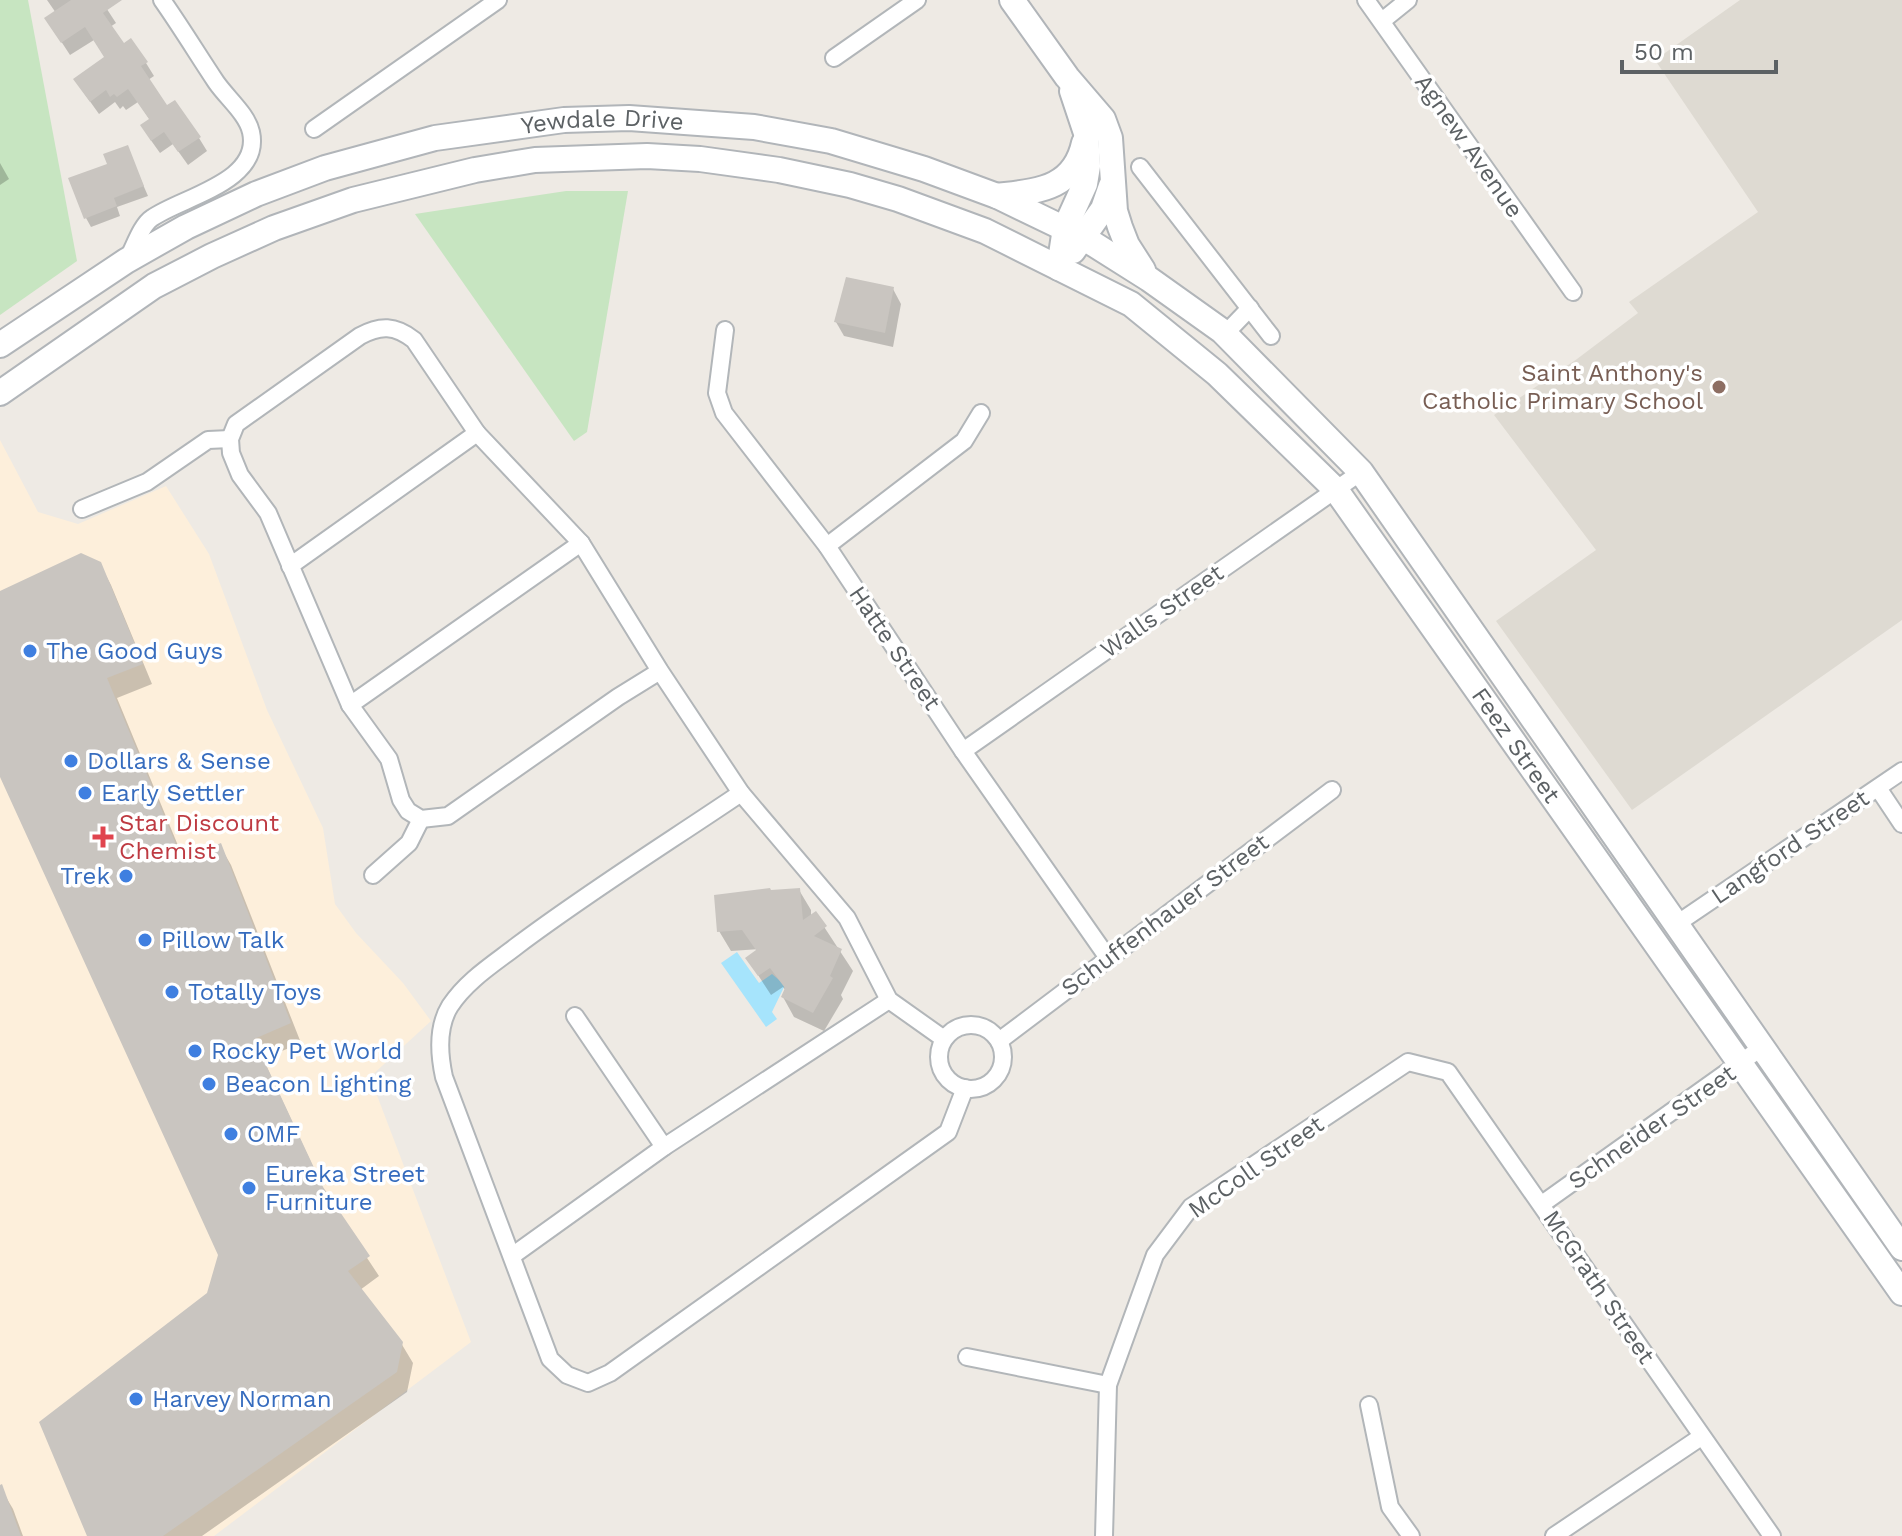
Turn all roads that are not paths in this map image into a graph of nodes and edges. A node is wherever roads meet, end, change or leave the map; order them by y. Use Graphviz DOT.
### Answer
graph roads {
  1 [pos="162,0"];
  2 [pos="498,0"];
  3 [pos="917,0"];
  4 [pos="1012,0"];
  5 [pos="1366,0"];
  6 [pos="1408,0"];
  7 [pos="1382,21"];
  8 [pos="834,58"];
  9 [pos="1067,77"];
  10 [pos="314,129"];
  11 [pos="1086,133"];
  12 [pos="1140,167"];
  13 [pos="1114,176"];
  14 [pos="997,196"];
  15 [pos="1074,233"];
  16 [pos="126,261"];
  17 [pos="1059,268"];
  18 [pos="1149,279"];
  19 [pos="1573,292"];
  20 [pos="1250,308"];
  21 [pos="725,330"];
  22 [pos="1225,334"];
  23 [pos="1271,336"];
  24 [pos="0,345"];
  25 [pos="0,393"];
  26 [pos="981,413"];
  27 [pos="477,433"];
  28 [pos="230,439"];
  29 [pos="1361,472"];
  30 [pos="1336,490"];
  31 [pos="82,509"];
  32 [pos="581,543"];
  33 [pos="827,546"];
  34 [pos="290,566"];
  35 [pos="660,671"];
  36 [pos="350,705"];
  37 [pos="963,751"];
  38 [pos="1902,771"];
  39 [pos="1878,788"];
  40 [pos="1332,790"];
  41 [pos="741,793"];
  42 [pos="421,819"];
  43 [pos="1902,824"];
  44 [pos="373,875"];
  45 [pos="1678,923"];
  46 [pos="1108,958"];
  47 [pos="889,1000"];
  48 [pos="575,1016"];
  49 [pos="944,1039"];
  50 [pos="999,1041"];
  51 [pos="1761,1048"];
  52 [pos="1408,1062"];
  53 [pos="1742,1064"];
  54 [pos="965,1088"];
  55 [pos="664,1147"];
  56 [pos="1542,1204"];
  57 [pos="1902,1248"];
  58 [pos="512,1256"];
  59 [pos="1902,1293"];
  60 [pos="967,1357"];
  61 [pos="1108,1385"];
  62 [pos="1369,1405"];
  63 [pos="1701,1437"];
  64 [pos="1104,1536"];
  65 [pos="1411,1536"];
  66 [pos="1554,1536"];
  67 [pos="1772,1536"];
  1 -- 16 [label="street"];
  2 -- 10 [label="street"];
  3 -- 8 [label="street"];
  4 -- 9 [label="main road"];
  5 -- 7 [label="street, Agnew Avenue"];
  6 -- 7 [label="street"];
  7 -- 19 [label="street, Agnew Avenue"];
  9 -- 11 [label="main road"];
  9 -- 13 [label="main road"];
  11 -- 14 [label="main road"];
  11 -- 15 [label="main road"];
  12 -- 20 [label="street"];
  13 -- 15 [label="main road"];
  13 -- 18 [label="main road"];
  14 -- 15 [label="main road, Yewdale Drive"];
  14 -- 16 [label="main road, Yewdale Drive"];
  15 -- 17 [label="main road"];
  15 -- 18 [label="main road, Feez Street"];
  16 -- 24 [label="main road, Yewdale Drive"];
  17 -- 25 [label="main road, Yewdale Drive"];
  17 -- 30 [label="main road, Feez Street"];
  18 -- 22 [label="main road, Feez Street"];
  20 -- 22 [label="street"];
  20 -- 23 [label="street"];
  21 -- 33 [label="street, Hatte Street"];
  22 -- 29 [label="main road, Feez Street"];
  26 -- 33 [label="street"];
  27 -- 28 [label="street"];
  27 -- 32 [label="street"];
  27 -- 34 [label="street"];
  28 -- 31 [label="street"];
  28 -- 34 [label="street"];
  29 -- 30 [label="street, Walls Street"];
  29 -- 45 [label="main road, Feez Street"];
  30 -- 37 [label="street, Walls Street"];
  30 -- 53 [label="main road, Feez Street"];
  32 -- 35 [label="street"];
  32 -- 36 [label="street"];
  33 -- 37 [label="street, Hatte Street"];
  34 -- 36 [label="street"];
  35 -- 41 [label="street"];
  35 -- 42 [label="street"];
  36 -- 42 [label="street"];
  37 -- 46 [label="street, Hatte Street"];
  38 -- 39 [label="street, Langford Street"];
  39 -- 43 [label="street"];
  39 -- 45 [label="street, Langford Street"];
  40 -- 46 [label="street, Schuffenhauer Street"];
  41 -- 47 [label="street"];
  41 -- 58 [label="street"];
  42 -- 44 [label="street"];
  45 -- 51 [label="main road, Feez Street"];
  46 -- 50 [label="street, Schuffenhauer Street"];
  47 -- 49 [label="street"];
  47 -- 55 [label="street"];
  48 -- 55 [label="street"];
  49 -- 50 [label="street"];
  49 -- 54 [label="street"];
  50 -- 54 [label="street"];
  51 -- 53 [label="street, Schneider Street"];
  51 -- 57 [label="main road, Feez Street"];
  52 -- 56 [label="street, McGrath Street"];
  52 -- 61 [label="street, McColl Street"];
  53 -- 56 [label="street, Schneider Street"];
  53 -- 59 [label="main road, Feez Street"];
  54 -- 58 [label="street"];
  55 -- 58 [label="street"];
  56 -- 63 [label="street, McGrath Street"];
  60 -- 61 [label="street"];
  61 -- 64 [label="street, McColl Street"];
  62 -- 65 [label="street"];
  63 -- 66 [label="street"];
  63 -- 67 [label="street, McGrath Street"];
}
